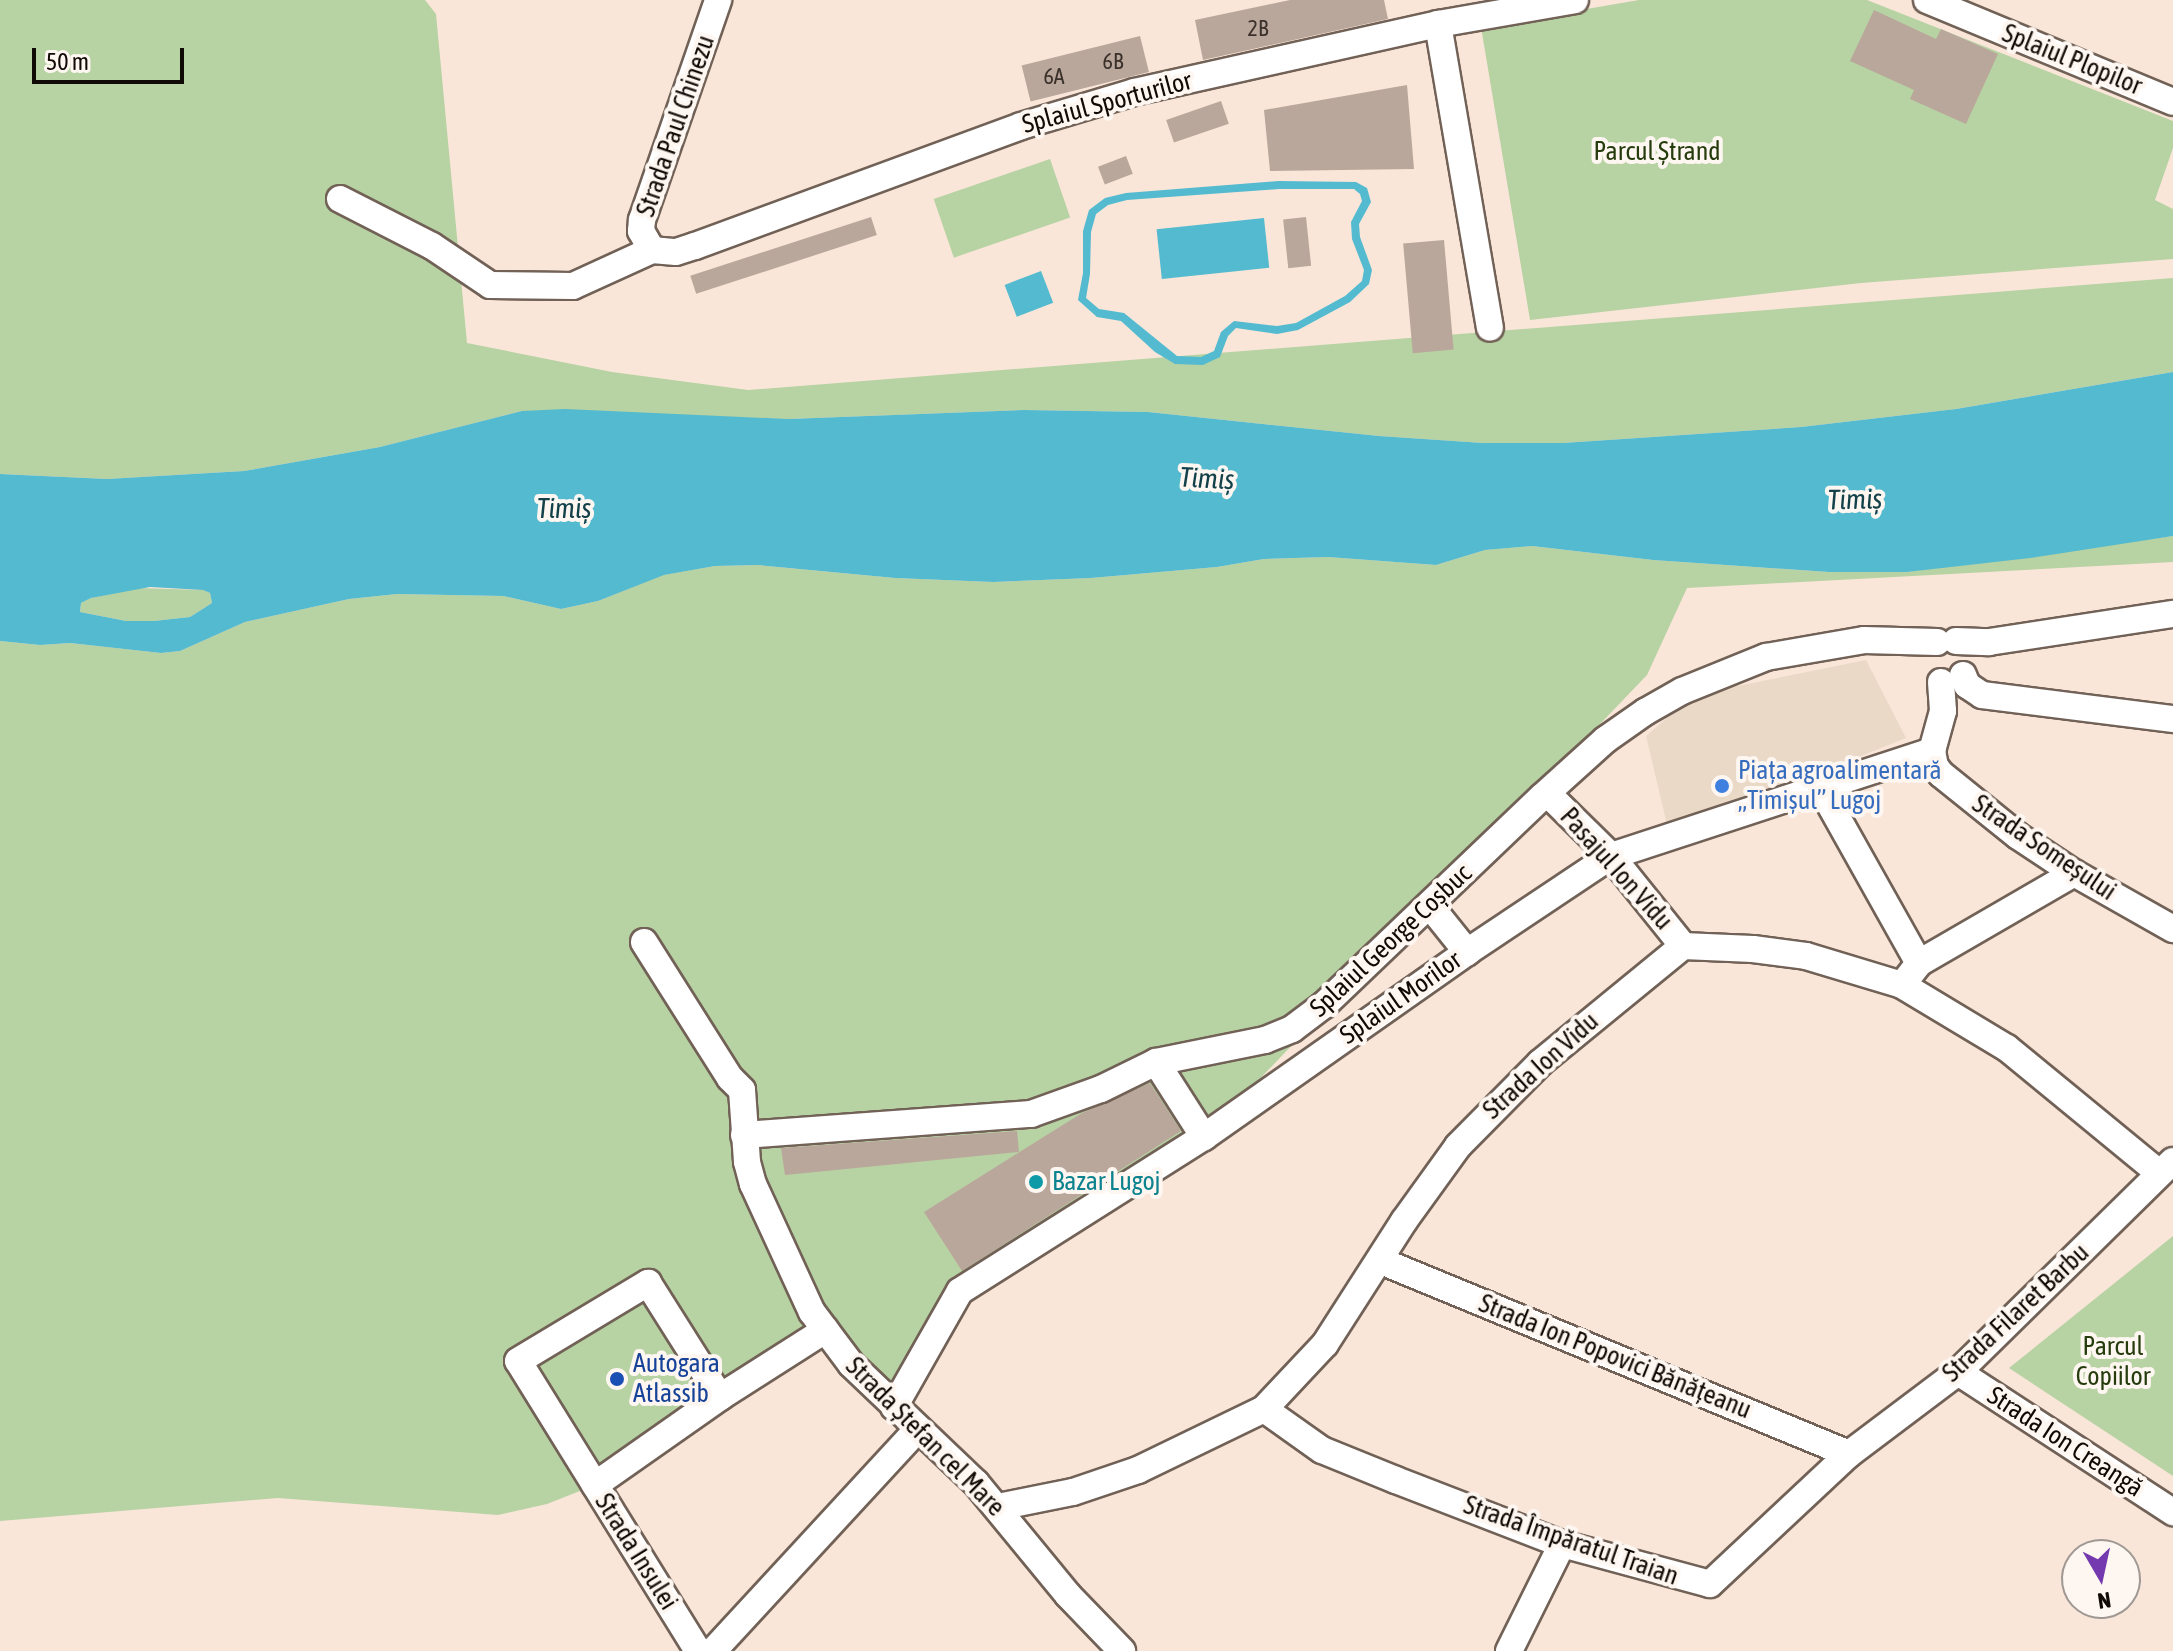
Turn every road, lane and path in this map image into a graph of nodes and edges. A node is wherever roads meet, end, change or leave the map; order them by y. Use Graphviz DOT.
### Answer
graph roads {
  1 [pos="718,0"];
  2 [pos="1575,0"];
  3 [pos="1927,0"];
  4 [pos="1438,24"];
  5 [pos="2173,102"];
  6 [pos="340,199"];
  7 [pos="652,250"];
  8 [pos="1490,328"];
  9 [pos="2173,614"];
  10 [pos="1953,660"];
  11 [pos="2173,719"];
  12 [pos="1932,751"];
  13 [pos="1548,794"];
  14 [pos="1824,794"];
  15 [pos="1611,856"];
  16 [pos="2074,873"];
  17 [pos="1431,907"];
  18 [pos="2173,929"];
  19 [pos="644,942"];
  20 [pos="1683,946"];
  21 [pos="1467,952"];
  22 [pos="1919,963"];
  23 [pos="1902,985"];
  24 [pos="1292,1029"];
  25 [pos="1313,1060"];
  26 [pos="1156,1062"];
  27 [pos="744,1135"];
  28 [pos="1204,1137"];
  29 [pos="2166,1166"];
  30 [pos="1381,1261"];
  31 [pos="825,1330"];
  32 [pos="1958,1372"];
  33 [pos="720,1397"];
  34 [pos="894,1407"];
  35 [pos="1264,1409"];
  36 [pos="918,1429"];
  37 [pos="1849,1454"];
  38 [pos="595,1485"];
  39 [pos="998,1507"];
  40 [pos="2173,1512"];
  41 [pos="1562,1544"];
  42 [pos="698,1651"];
  43 [pos="713,1651"];
  44 [pos="1122,1651"];
  45 [pos="1509,1651"];
  1 -- 7 [label="street, Strada Paul Chinezu"];
  2 -- 4 [label="street, Splaiul Sporturilor"];
  3 -- 5 [label="street, Splaiul Plopilor"];
  4 -- 7 [label="street, Splaiul Sporturilor"];
  4 -- 8 [label="street"];
  6 -- 7 [label="street"];
  9 -- 10 [label="street"];
  10 -- 11 [label="street"];
  10 -- 12 [label="street"];
  10 -- 13 [label="street, Splaiul George Coșbuc"];
  12 -- 15 [label="street, Splaiul Morilor"];
  12 -- 16 [label="street, Strada Someșului"];
  13 -- 15 [label="street, Pasajul Ion Vidu"];
  13 -- 17 [label="street, Splaiul George Coșbuc"];
  14 -- 22 [label="street"];
  15 -- 20 [label="street, Pasajul Ion Vidu"];
  15 -- 21 [label="street, Splaiul Morilor"];
  16 -- 18 [label="street, Strada Someșului"];
  16 -- 22 [label="street"];
  17 -- 21 [label="street"];
  17 -- 24 [label="street, Splaiul George Coșbuc"];
  19 -- 27 [label="street, Strada Ștefan cel Mare"];
  20 -- 23 [label="street"];
  20 -- 30 [label="street, Strada Ion Vidu"];
  21 -- 25 [label="street, Splaiul Morilor"];
  22 -- 23 [label="street"];
  23 -- 29 [label="street"];
  24 -- 25 [label="street"];
  24 -- 26 [label="street, Splaiul George Coșbuc"];
  25 -- 28 [label="street, Splaiul Morilor"];
  26 -- 27 [label="street, Splaiul George Coșbuc"];
  26 -- 28 [label="street"];
  27 -- 31 [label="street, Strada Ștefan cel Mare"];
  28 -- 34 [label="street, Splaiul Morilor"];
  29 -- 32 [label="street, Strada Filaret Barbu"];
  30 -- 35 [label="street, Strada Ion Vidu"];
  30 -- 37 [label="street, Strada Ion Popovici Bănățeanu"];
  31 -- 33 [label="street, Strada Insulei"];
  31 -- 34 [label="street, Strada Ștefan cel Mare"];
  32 -- 37 [label="street, Strada Filaret Barbu"];
  32 -- 40 [label="street, Strada Ion Creangă"];
  33 -- 38 [label="street, Strada Insulei"];
  33 -- 38 [label="street"];
  34 -- 36 [label="street, Strada Ștefan cel Mare"];
  35 -- 39 [label="street, Strada Ion Vidu"];
  35 -- 41 [label="street, Strada Împăratul Traian"];
  36 -- 39 [label="street, Strada Ștefan cel Mare"];
  36 -- 43 [label="street"];
  37 -- 41 [label="street, Strada Împăratul Traian"];
  38 -- 42 [label="street, Strada Insulei"];
  39 -- 44 [label="street, Strada Ștefan cel Mare"];
  41 -- 45 [label="street"];
}
